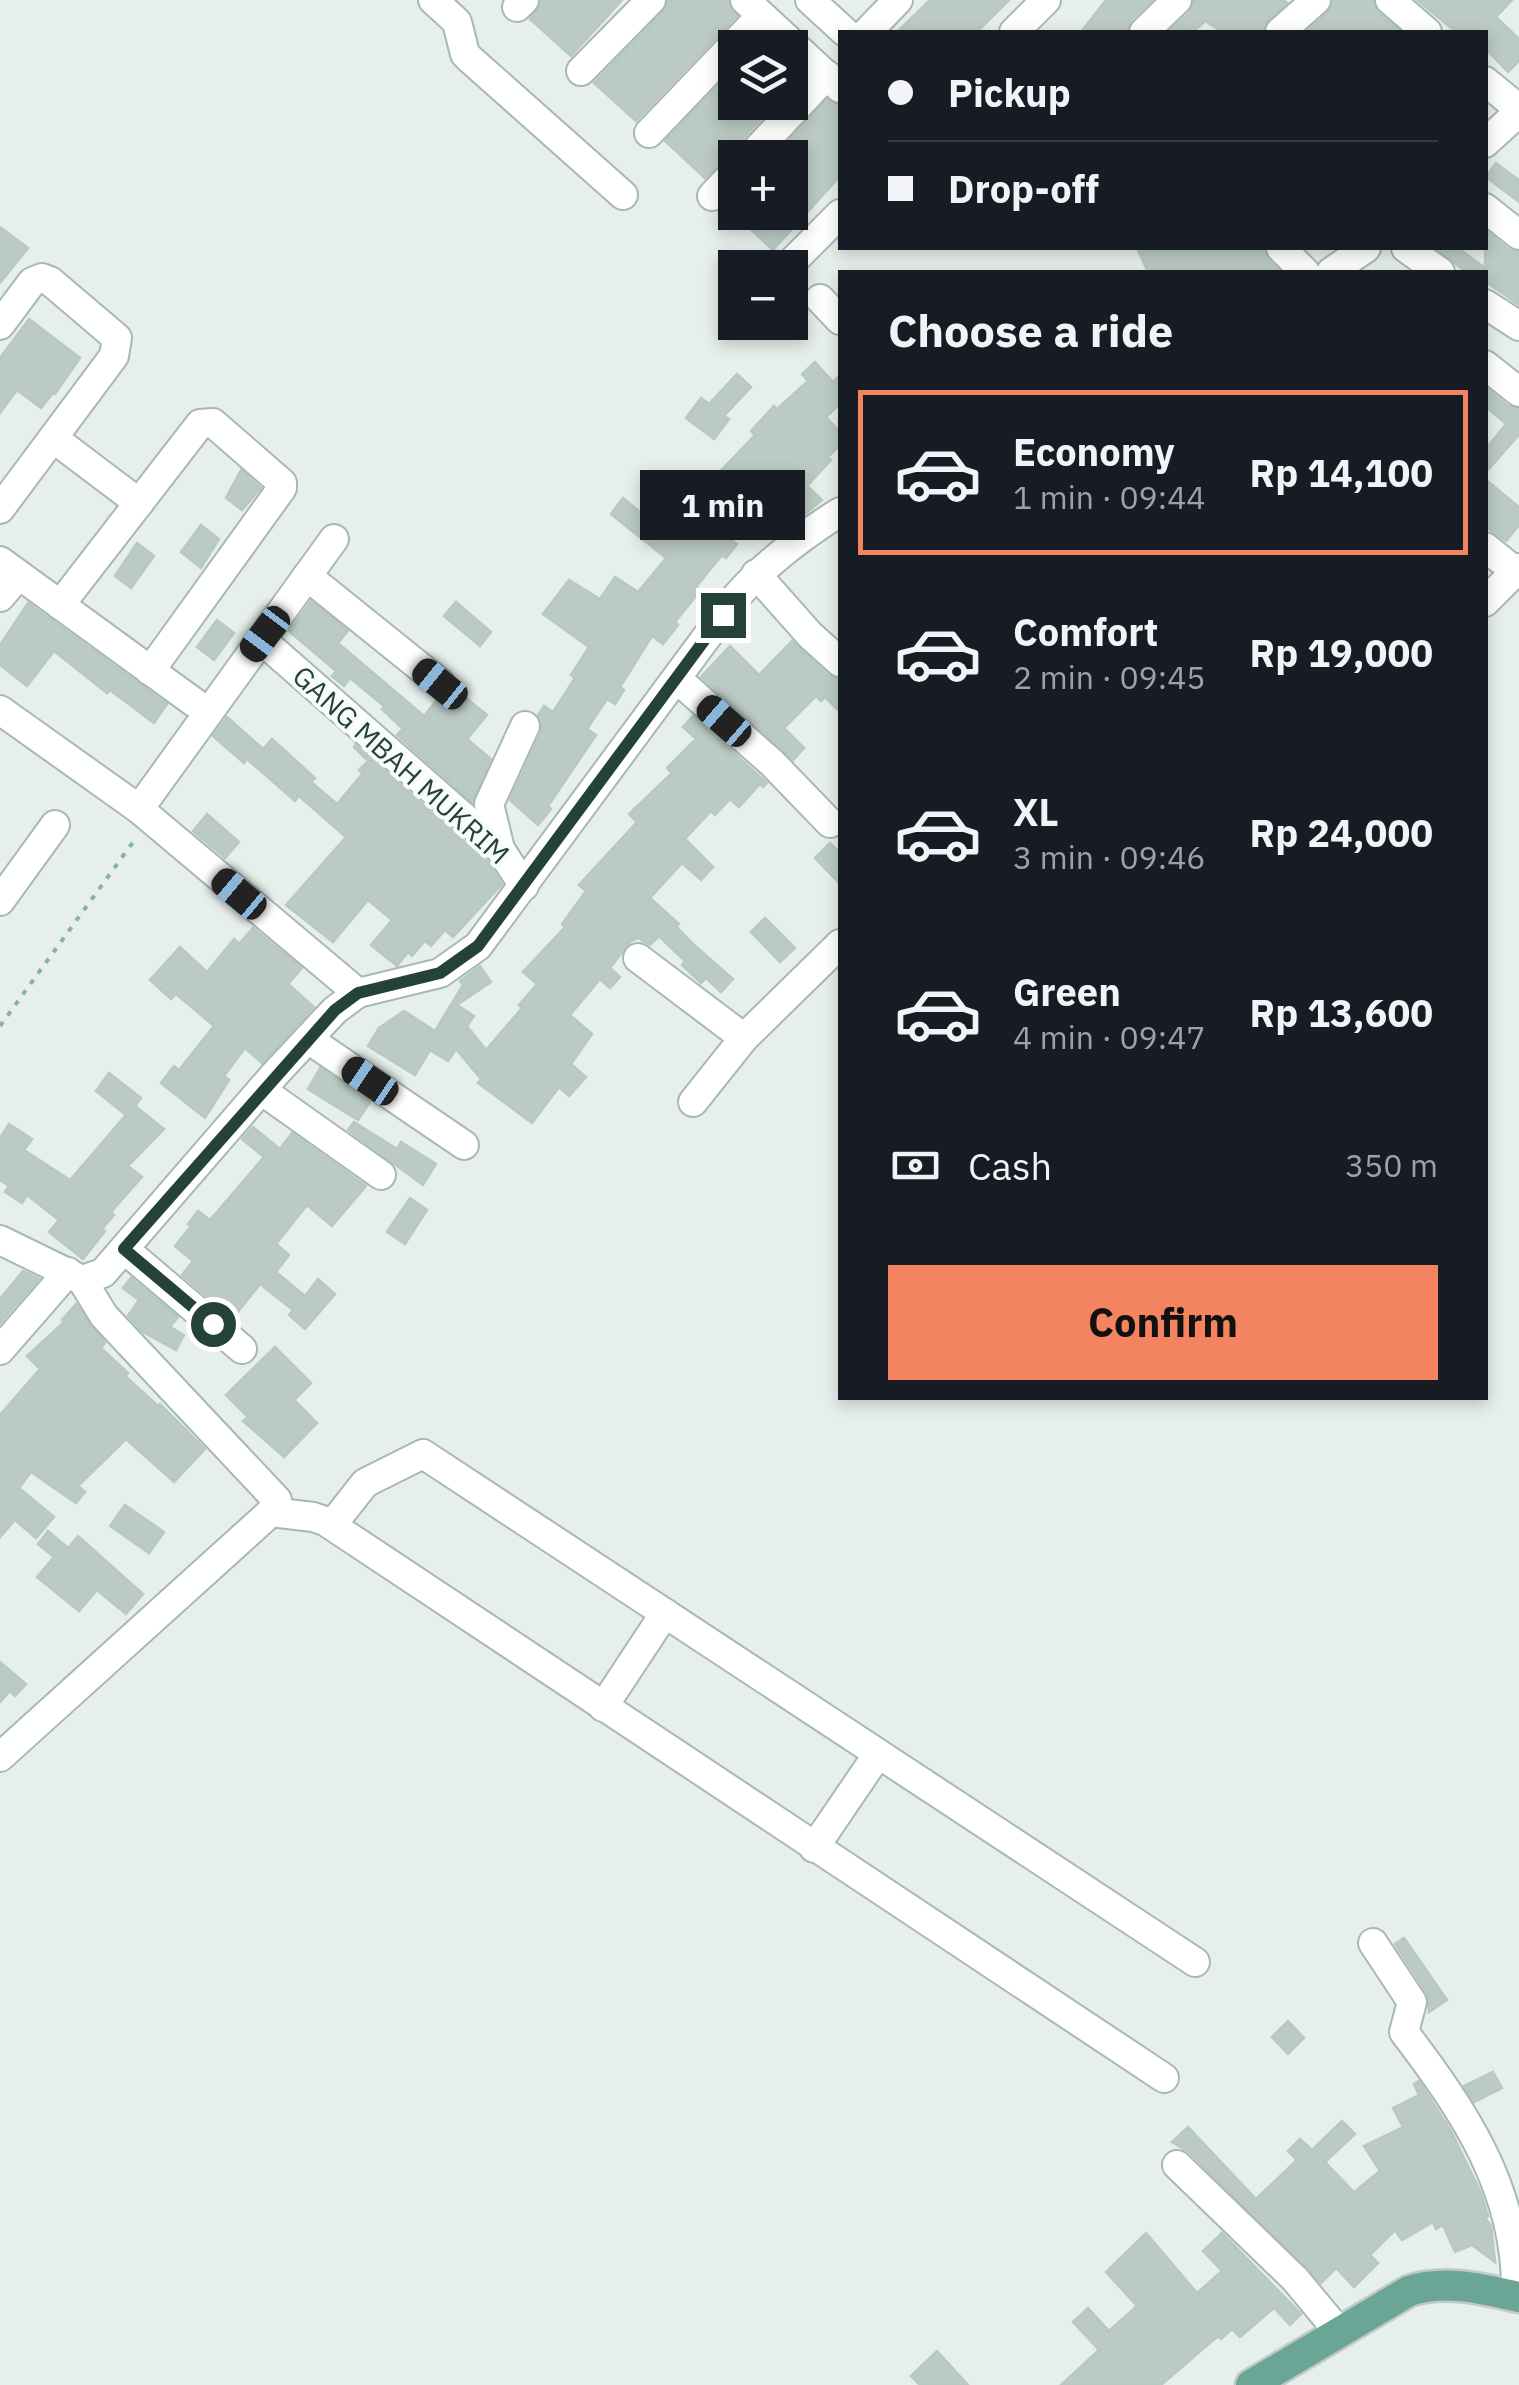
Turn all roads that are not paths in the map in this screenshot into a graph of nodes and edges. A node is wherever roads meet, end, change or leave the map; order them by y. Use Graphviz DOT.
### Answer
graph roads {
  1 [pos="434,0"];
  2 [pos="650,0"];
  3 [pos="810,0"];
  4 [pos="898,0"];
  5 [pos="1046,0"];
  6 [pos="1177,0"];
  7 [pos="1316,0"];
  8 [pos="1390,0"];
  9 [pos="753,8"];
  10 [pos="843,30"];
  11 [pos="869,30"];
  12 [pos="1016,30"];
  13 [pos="1146,30"];
  14 [pos="1282,30"];
  15 [pos="1421,30"];
  16 [pos="581,71"];
  17 [pos="833,82"];
  18 [pos="1488,84"];
  19 [pos="1519,110"];
  20 [pos="649,132"];
  21 [pos="769,140"];
  22 [pos="1488,140"];
  23 [pos="718,190"];
  24 [pos="624,195"];
  25 [pos="712,196"];
  26 [pos="1488,210"];
  27 [pos="838,216"];
  28 [pos="1519,235"];
  29 [pos="804,250"];
  30 [pos="1283,250"];
  31 [pos="1409,250"];
  32 [pos="1303,270"];
  33 [pos="1437,270"];
  34 [pos="820,298"];
  35 [pos="1488,306"];
  36 [pos="838,318"];
  37 [pos="0,324"];
  38 [pos="1519,326"];
  39 [pos="1488,367"];
  40 [pos="1519,392"];
  41 [pos="53,438"];
  42 [pos="139,504"];
  43 [pos="0,509"];
  44 [pos="838,513"];
  45 [pos="334,539"];
  46 [pos="1488,549"];
  47 [pos="9,568"];
  48 [pos="1517,570"];
  49 [pos="756,574"];
  50 [pos="308,576"];
  51 [pos="0,597"];
  52 [pos="1488,599"];
  53 [pos="60,605"];
  54 [pos="272,648"];
  55 [pos="838,660"];
  56 [pos="150,672"];
  57 [pos="677,679"];
  58 [pos="440,684"];
  59 [pos="194,703"];
  60 [pos="0,710"];
  61 [pos="525,726"];
  62 [pos="144,814"];
  63 [pos="830,823"];
  64 [pos="55,824"];
  65 [pos="500,849"];
  66 [pos="524,886"];
  67 [pos="3,891"];
  68 [pos="838,946"];
  69 [pos="638,958"];
  70 [pos="348,1000"];
  71 [pos="308,1038"];
  72 [pos="744,1038"];
  73 [pos="261,1090"];
  74 [pos="693,1102"];
  75 [pos="464,1145"];
  76 [pos="382,1175"];
  77 [pos="0,1240"];
  78 [pos="124,1249"];
  79 [pos="75,1276"];
  80 [pos="242,1349"];
  81 [pos="0,1350"];
  82 [pos="272,1512"];
  83 [pos="332,1525"];
  84 [pos="665,1613"];
  85 [pos="603,1706"];
  86 [pos="878,1754"];
  87 [pos="0,1756"];
  88 [pos="814,1848"];
  89 [pos="1373,1944"];
  90 [pos="1195,1962"];
  91 [pos="1164,2078"];
  92 [pos="1177,2165"];
  93 [pos="1518,2289"];
  94 [pos="1331,2323"];
  95 [pos="1266,2381"];
  1 -- 24 [label="street"];
  2 -- 16 [label="street"];
  3 -- 10 [label="street"];
  4 -- 11 [label="street"];
  5 -- 12 [label="street"];
  6 -- 13 [label="street"];
  7 -- 14 [label="street"];
  8 -- 15 [label="street"];
  9 -- 17 [label="street"];
  9 -- 20 [label="street"];
  17 -- 21 [label="street"];
  18 -- 19 [label="street"];
  19 -- 22 [label="street"];
  23 -- 25 [label="street"];
  26 -- 28 [label="street"];
  27 -- 29 [label="street"];
  30 -- 32 [label="street"];
  31 -- 33 [label="street"];
  34 -- 36 [label="street"];
  35 -- 38 [label="street"];
  37 -- 41 [label="street"];
  39 -- 40 [label="street"];
  41 -- 42 [label="street"];
  41 -- 43 [label="street"];
  42 -- 53 [label="street"];
  42 -- 56 [label="street"];
  44 -- 49 [label="street"];
  45 -- 50 [label="street"];
  46 -- 48 [label="street"];
  47 -- 51 [label="street"];
  47 -- 53 [label="street"];
  48 -- 52 [label="street"];
  49 -- 55 [label="street"];
  49 -- 57 [label="street"];
  50 -- 58 [label="street"];
  50 -- 62 [label="street"];
  53 -- 56 [label="street"];
  54 -- 65 [label="street, GANG MBAH MUKRIM"];
  56 -- 59 [label="street"];
  57 -- 63 [label="street"];
  57 -- 66 [label="street"];
  60 -- 62 [label="street"];
  61 -- 65 [label="street"];
  62 -- 70 [label="street"];
  64 -- 67 [label="street"];
  65 -- 66 [label="street, GANG MBAH MUKRIM"];
  66 -- 70 [label="street"];
  68 -- 72 [label="street"];
  69 -- 72 [label="street"];
  70 -- 71 [label="street"];
  71 -- 73 [label="street"];
  71 -- 75 [label="street"];
  72 -- 74 [label="street"];
  73 -- 76 [label="street"];
  73 -- 78 [label="street"];
  77 -- 79 [label="street"];
  78 -- 79 [label="street"];
  78 -- 80 [label="street"];
  79 -- 81 [label="street"];
  79 -- 82 [label="street"];
  82 -- 83 [label="street"];
  82 -- 87 [label="street"];
  83 -- 84 [label="street"];
  83 -- 85 [label="street"];
  84 -- 85 [label="street"];
  84 -- 86 [label="street"];
  85 -- 88 [label="street"];
  86 -- 88 [label="street"];
  86 -- 90 [label="street"];
  88 -- 91 [label="street"];
  89 -- 93 [label="street"];
  92 -- 94 [label="street"];
  93 -- 94 [label="main road"];
  94 -- 95 [label="main road"];
}
